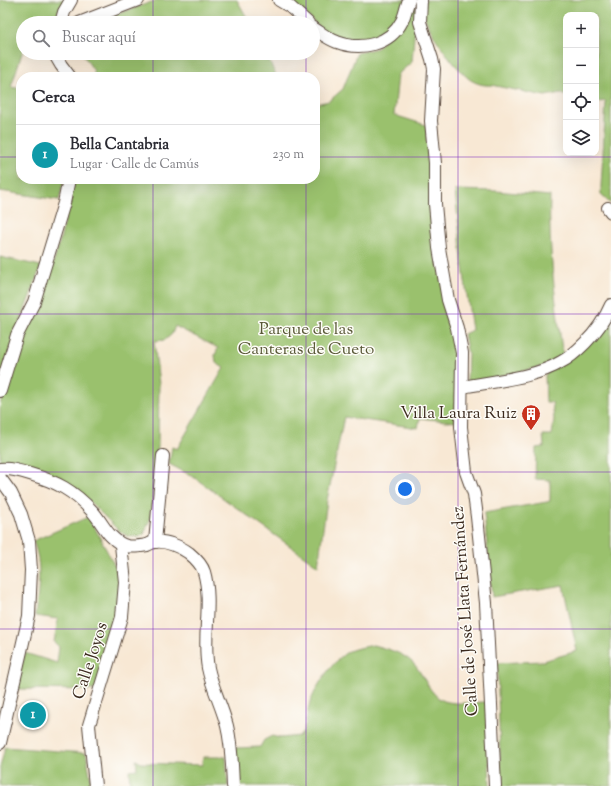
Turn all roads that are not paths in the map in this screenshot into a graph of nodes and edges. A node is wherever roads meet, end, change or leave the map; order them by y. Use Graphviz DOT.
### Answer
graph roads {
  1 [pos="71,0"];
  2 [pos="138,0"];
  3 [pos="279,0"];
  4 [pos="409,0"];
  5 [pos="421,0"];
  6 [pos="63,16"];
  7 [pos="97,16"];
  8 [pos="300,16"];
  9 [pos="320,32"];
  10 [pos="58,60"];
  11 [pos="66,72"];
  12 [pos="68,184"];
  13 [pos="611,305"];
  14 [pos="462,387"];
  15 [pos="0,391"];
  16 [pos="164,456"];
  17 [pos="0,470"];
  18 [pos="0,478"];
  19 [pos="155,542"];
  20 [pos="121,546"];
  21 [pos="0,743"];
  22 [pos="95,786"];
  23 [pos="233,786"];
  24 [pos="495,786"];
  1 -- 6 [label="street"];
  2 -- 7 [label="street"];
  3 -- 8 [label="street"];
  4 -- 9 [label="street"];
  5 -- 14 [label="street, Calle de José Llata Fernández"];
  10 -- 11 [label="street"];
  12 -- 15 [label="street"];
  13 -- 14 [label="street"];
  14 -- 24 [label="street, Calle de José Llata Fernández"];
  16 -- 19 [label="street"];
  17 -- 20 [label="street"];
  18 -- 21 [label="street"];
  19 -- 20 [label="street"];
  19 -- 23 [label="street"];
  20 -- 22 [label="street, Calle Joyos"];
}
